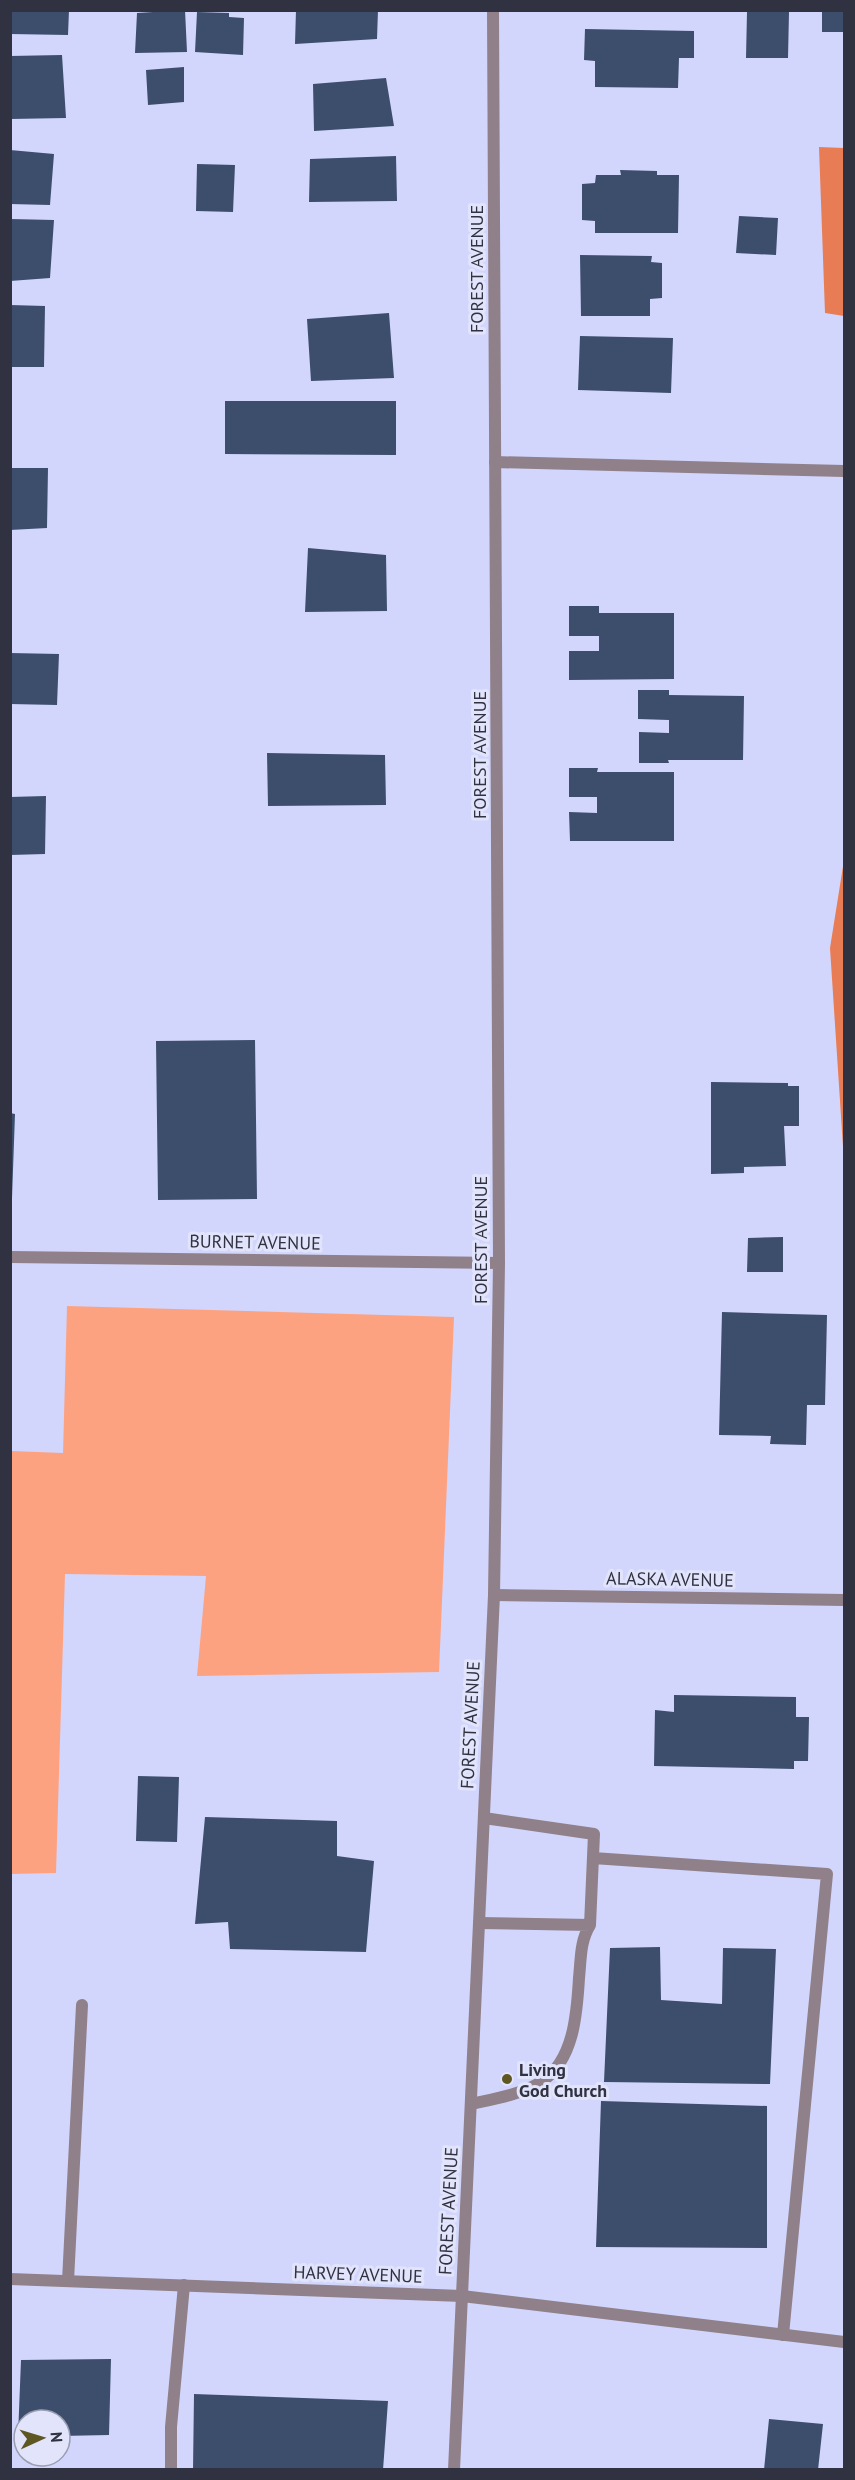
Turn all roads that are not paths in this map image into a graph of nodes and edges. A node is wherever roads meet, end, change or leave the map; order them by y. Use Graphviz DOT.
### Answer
graph roads {
  1 [pos="493,10"];
  2 [pos="495,462"];
  3 [pos="844,471"];
  4 [pos="10,1257"];
  5 [pos="499,1263"];
  6 [pos="494,1595"];
  7 [pos="844,1600"];
  8 [pos="484,1818"];
  9 [pos="593,1858"];
  10 [pos="479,1923"];
  11 [pos="590,1925"];
  12 [pos="82,2005"];
  13 [pos="471,2104"];
  14 [pos="10,2278"];
  15 [pos="68,2281"];
  16 [pos="184,2285"];
  17 [pos="462,2296"];
  18 [pos="783,2335"];
  19 [pos="844,2342"];
  20 [pos="171,2469"];
  21 [pos="454,2469"];
  1 -- 2 [label="street, FOREST AVENUE"];
  2 -- 3 [label="street"];
  2 -- 5 [label="street, FOREST AVENUE"];
  4 -- 5 [label="street, BURNET AVENUE"];
  5 -- 6 [label="street, FOREST AVENUE"];
  6 -- 7 [label="street, ALASKA AVENUE"];
  6 -- 8 [label="street, FOREST AVENUE"];
  8 -- 9 [label="street"];
  8 -- 10 [label="street, FOREST AVENUE"];
  9 -- 11 [label="street"];
  9 -- 18 [label="street"];
  10 -- 11 [label="street"];
  10 -- 13 [label="street, FOREST AVENUE"];
  11 -- 13 [label="street"];
  12 -- 15 [label="street"];
  13 -- 17 [label="street, FOREST AVENUE"];
  14 -- 15 [label="street, HARVEY AVENUE"];
  15 -- 16 [label="street, HARVEY AVENUE"];
  16 -- 17 [label="street, HARVEY AVENUE"];
  16 -- 20 [label="street"];
  17 -- 18 [label="street, HARVEY AVENUE"];
  17 -- 21 [label="street, FOREST AVENUE"];
  18 -- 19 [label="street, HARVEY AVENUE"];
}
